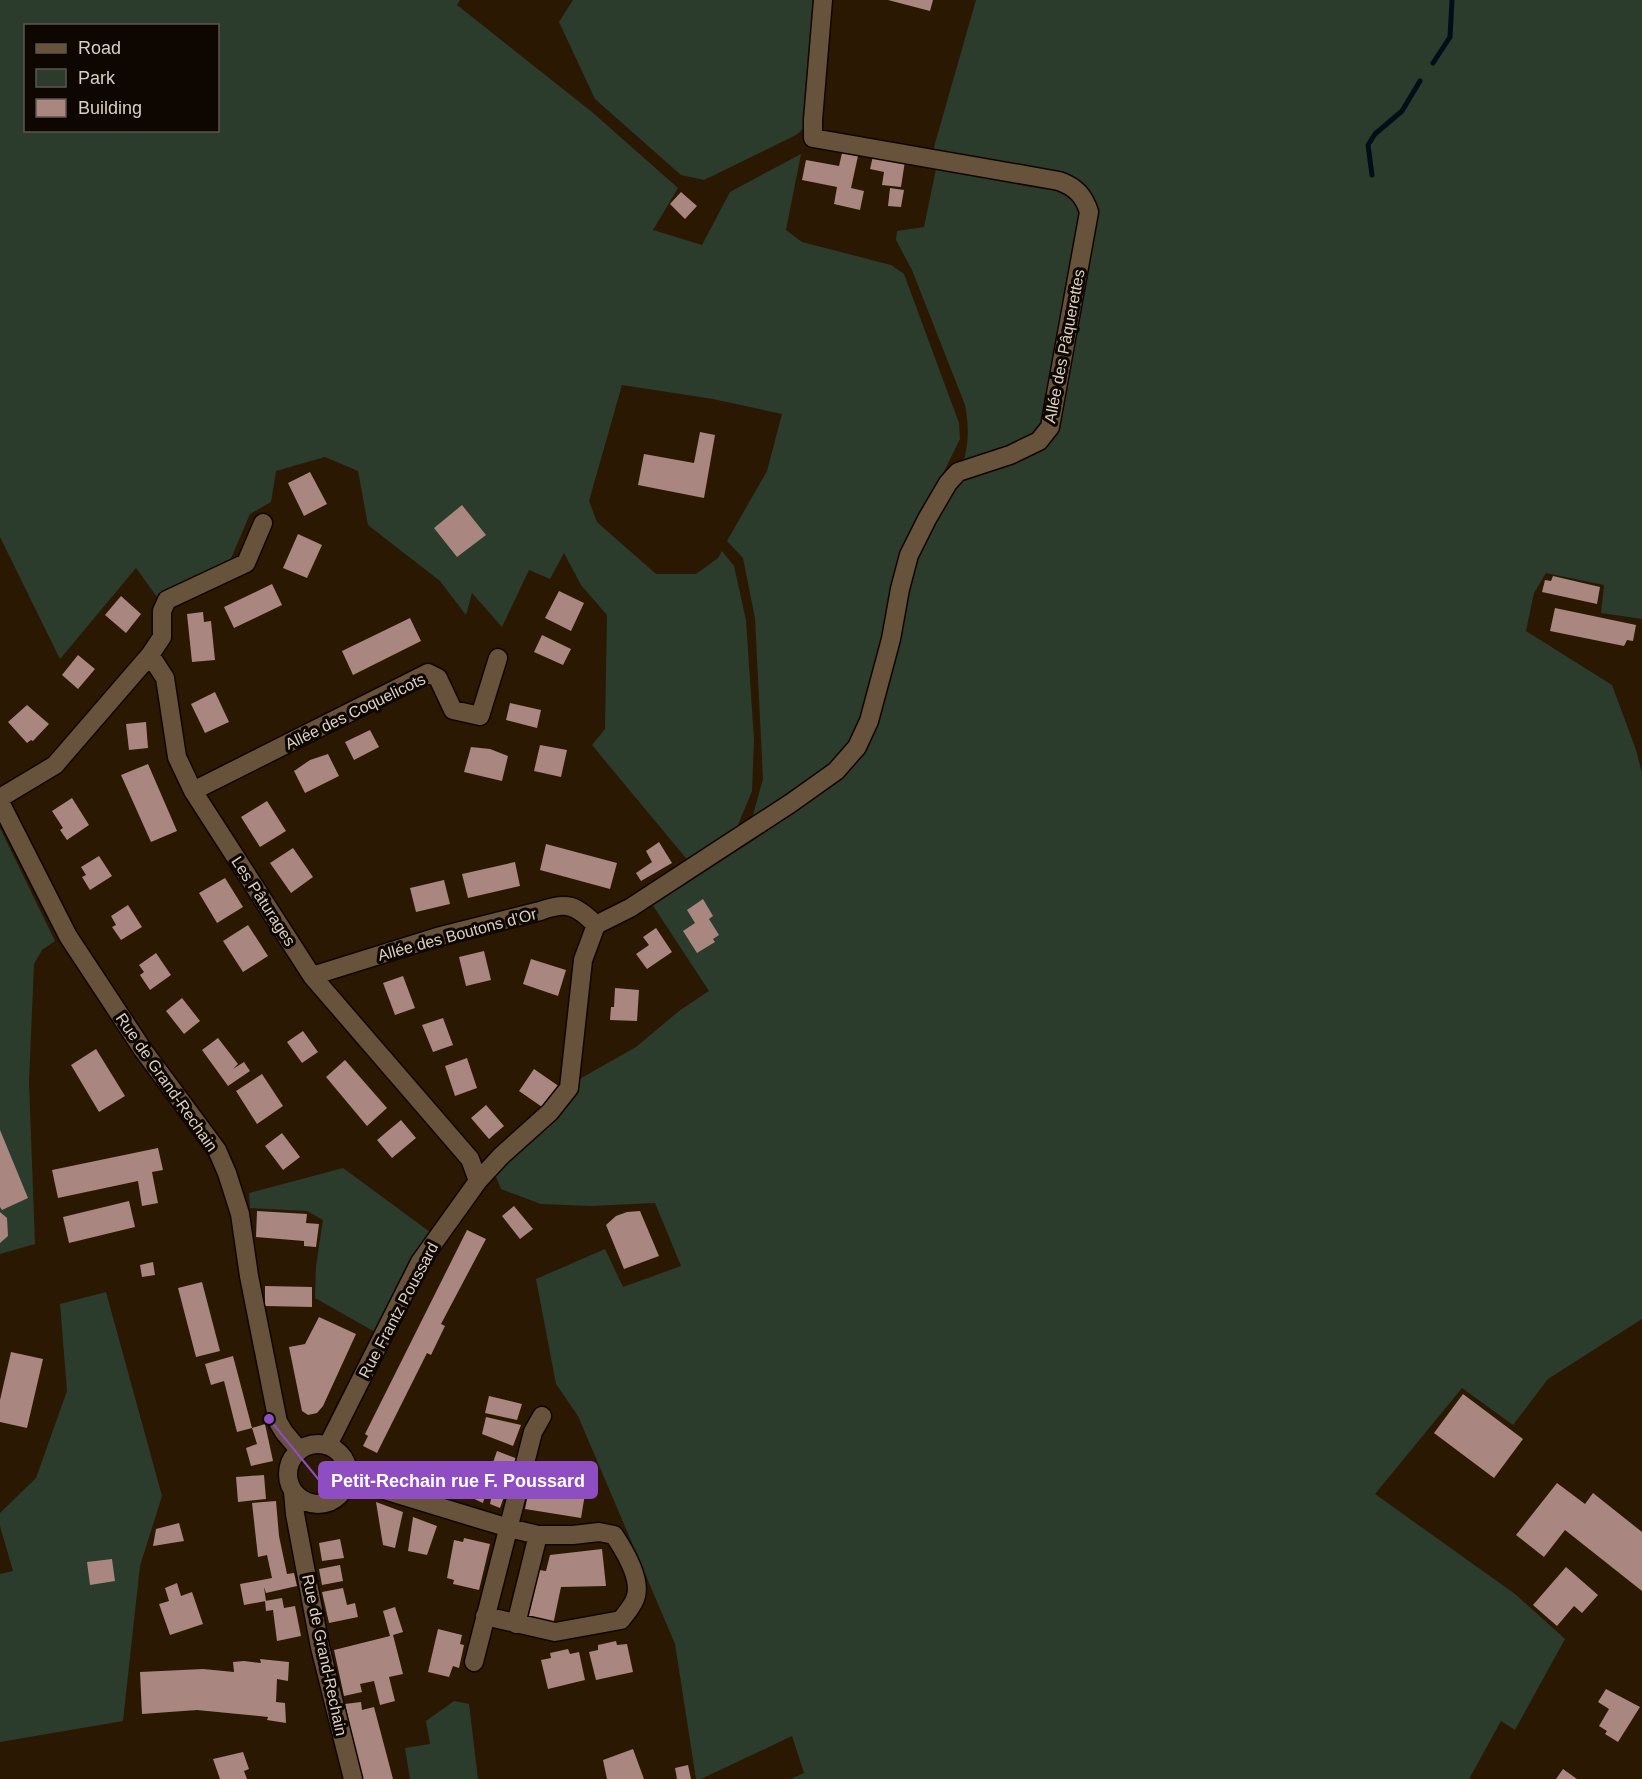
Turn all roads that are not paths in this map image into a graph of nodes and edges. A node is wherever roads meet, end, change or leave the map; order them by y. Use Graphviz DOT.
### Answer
graph roads {
  1 [pos="823,0"];
  2 [pos="263,523"];
  3 [pos="150,655"];
  4 [pos="498,658"];
  5 [pos="193,791"];
  6 [pos="0,800"];
  7 [pos="596,925"];
  8 [pos="312,976"];
  9 [pos="477,1181"];
  10 [pos="542,1416"];
  11 [pos="328,1445"];
  12 [pos="299,1450"];
  13 [pos="347,1483"];
  14 [pos="293,1492"];
  15 [pos="315,1505"];
  16 [pos="509,1528"];
  17 [pos="299,1530"];
  18 [pos="538,1535"];
  19 [pos="485,1616"];
  20 [pos="516,1624"];
  21 [pos="474,1662"];
  22 [pos="353,1779"];
  1 -- 7 [label="street, Allée des Pâquerettes"];
  2 -- 3 [label="street"];
  3 -- 5 [label="street, Les Pâturages"];
  3 -- 6 [label="street"];
  4 -- 5 [label="street, Allée des Coquelicots"];
  5 -- 8 [label="street, Les Pâturages"];
  6 -- 12 [label="street, Rue de Grand-Rechain"];
  7 -- 8 [label="street, Allée des Boutons d’Or"];
  7 -- 9 [label="street"];
  8 -- 9 [label="street, Les Pâturages"];
  9 -- 11 [label="street, Rue Frantz Poussard"];
  10 -- 16 [label="street"];
  11 -- 12 [label="street"];
  11 -- 13 [label="street"];
  12 -- 14 [label="street"];
  13 -- 15 [label="street"];
  13 -- 16 [label="street"];
  14 -- 15 [label="street"];
  14 -- 17 [label="street, Rue de Grand-Rechain"];
  15 -- 17 [label="street"];
  16 -- 18 [label="street"];
  16 -- 19 [label="street"];
  17 -- 22 [label="street, Rue de Grand-Rechain"];
  18 -- 20 [label="street"];
  18 -- 20 [label="street"];
  19 -- 20 [label="street"];
  19 -- 21 [label="street"];
}
